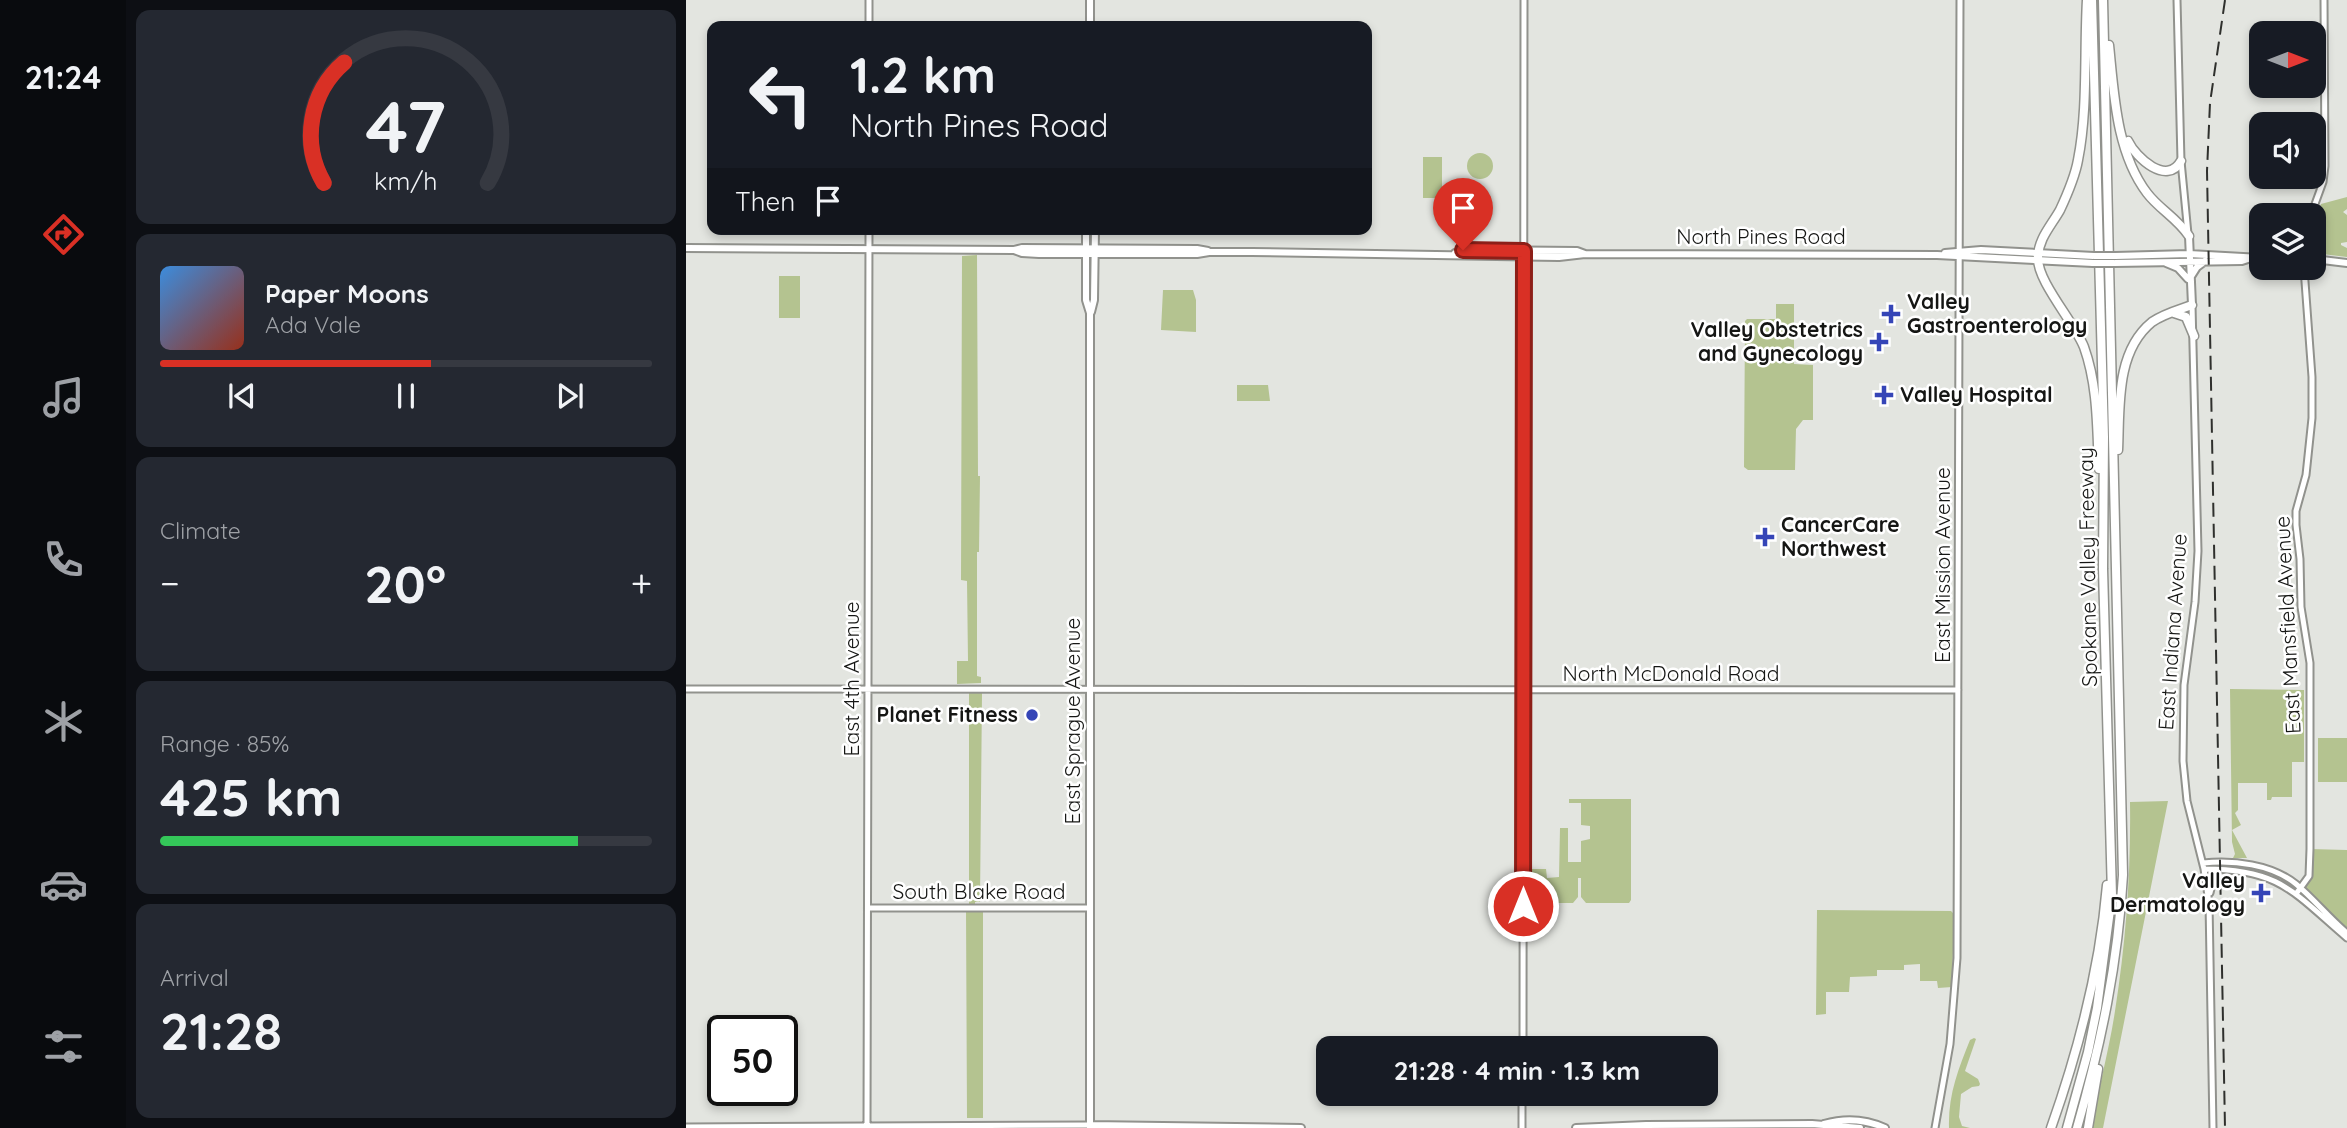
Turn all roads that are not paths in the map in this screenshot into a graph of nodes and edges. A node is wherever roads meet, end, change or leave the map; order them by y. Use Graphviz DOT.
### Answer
graph roads {
  1 [pos="869,0"];
  2 [pos="1090,0"];
  3 [pos="1524,0"];
  4 [pos="1960,0"];
  5 [pos="2090,0"];
  6 [pos="2104,0"];
  7 [pos="2177,0"];
  8 [pos="2324,0"];
  9 [pos="869,21"];
  10 [pos="1090,21"];
  11 [pos="2115,103"];
  12 [pos="2182,161"];
  13 [pos="2315,203"];
  14 [pos="869,235"];
  15 [pos="1086,235"];
  16 [pos="1095,235"];
  17 [pos="2189,236"];
  18 [pos="686,248"];
  19 [pos="869,250"];
  20 [pos="1086,251"];
  21 [pos="1095,251"];
  22 [pos="1524,253"];
  23 [pos="1960,254"];
  24 [pos="2038,257"];
  25 [pos="2189,258"];
  26 [pos="2205,258"];
  27 [pos="2249,258"];
  28 [pos="2114,260"];
  29 [pos="2326,261"];
  30 [pos="2162,262"];
  31 [pos="2347,263"];
  32 [pos="2190,280"];
  33 [pos="2305,280"];
  34 [pos="2192,305"];
  35 [pos="1090,313"];
  36 [pos="2168,314"];
  37 [pos="2194,336"];
  38 [pos="2103,569"];
  39 [pos="2116,569"];
  40 [pos="1090,688"];
  41 [pos="686,689"];
  42 [pos="868,689"];
  43 [pos="1523,690"];
  44 [pos="1958,690"];
  45 [pos="2110,850"];
  46 [pos="2204,866"];
  47 [pos="2220,869"];
  48 [pos="2299,891"];
  49 [pos="2209,903"];
  50 [pos="868,908"];
  51 [pos="1090,908"];
  52 [pos="2347,935"];
  53 [pos="1523,1036"];
  54 [pos="2101,1041"];
  55 [pos="1522,1106"];
  56 [pos="1857,1126"];
  57 [pos="686,1127"];
  58 [pos="867,1127"];
  59 [pos="1090,1127"];
  60 [pos="1301,1128"];
  61 [pos="1522,1128"];
  62 [pos="1576,1128"];
  63 [pos="1885,1128"];
  64 [pos="1935,1128"];
  65 [pos="2051,1128"];
  66 [pos="2067,1128"];
  67 [pos="2077,1128"];
  68 [pos="2088,1128"];
  69 [pos="2213,1128"];
  1 -- 9 [label="street"];
  2 -- 10 [label="main road"];
  3 -- 22 [label="street"];
  4 -- 23 [label="street, East Mission Avenue"];
  5 -- 24 [label="highway"];
  5 -- 38 [label="highway, Spokane Valley Freeway"];
  6 -- 11 [label="highway"];
  6 -- 39 [label="highway, Spokane Valley Freeway"];
  7 -- 12 [label="street"];
  8 -- 13 [label="street"];
  11 -- 12 [label="highway"];
  11 -- 17 [label="highway"];
  12 -- 17 [label="street"];
  14 -- 19 [label="street, East 4th Avenue"];
  15 -- 20 [label="main road, East Sprague Avenue"];
  16 -- 21 [label="main road, East Sprague Avenue"];
  17 -- 25 [label="main road, East Indiana Avenue"];
  17 -- 26 [label="main road"];
  18 -- 19 [label="main road, North Pines Road"];
  19 -- 20 [label="main road, North Pines Road"];
  19 -- 42 [label="street, East 4th Avenue"];
  20 -- 21 [label="main road, North Pines Road"];
  20 -- 35 [label="main road, East Sprague Avenue"];
  21 -- 22 [label="main road, North Pines Road"];
  21 -- 35 [label="main road, East Sprague Avenue"];
  22 -- 23 [label="main road, North Pines Road"];
  22 -- 43 [label="street"];
  23 -- 24 [label="main road, North Pines Road"];
  23 -- 44 [label="street, East Mission Avenue"];
  24 -- 28 [label="main road, North Pines Road, bridge"];
  24 -- 38 [label="highway"];
  25 -- 26 [label="main road, North Pines Road"];
  25 -- 28 [label="main road, North Pines Road"];
  25 -- 30 [label="main road, North Pines Road"];
  25 -- 32 [label="main road, East Indiana Avenue"];
  26 -- 27 [label="main road, North Pines Road"];
  26 -- 32 [label="main road"];
  28 -- 30 [label="main road, North Pines Road"];
  29 -- 31 [label="main road"];
  30 -- 32 [label="main road"];
  32 -- 34 [label="main road, East Indiana Avenue"];
  33 -- 48 [label="street, East Mansfield Avenue"];
  34 -- 36 [label="highway"];
  34 -- 37 [label="street, East Indiana Avenue"];
  35 -- 40 [label="main road, East Sprague Avenue"];
  36 -- 37 [label="highway"];
  36 -- 39 [label="highway"];
  37 -- 46 [label="street, East Indiana Avenue"];
  38 -- 45 [label="highway, Spokane Valley Freeway"];
  39 -- 54 [label="highway, Spokane Valley Freeway"];
  40 -- 42 [label="street, North McDonald Road"];
  40 -- 43 [label="street, North McDonald Road"];
  40 -- 51 [label="main road, East Sprague Avenue"];
  41 -- 42 [label="street, North McDonald Road"];
  42 -- 50 [label="street, East 4th Avenue"];
  43 -- 44 [label="street, North McDonald Road"];
  43 -- 53 [label="street"];
  44 -- 64 [label="street, East Mission Avenue"];
  45 -- 65 [label="highway"];
  45 -- 66 [label="highway, Spokane Valley Freeway"];
  46 -- 47 [label="street"];
  46 -- 48 [label="street"];
  46 -- 49 [label="street, East Indiana Avenue"];
  47 -- 48 [label="street"];
  47 -- 49 [label="street"];
  48 -- 52 [label="street"];
  49 -- 69 [label="street, East Indiana Avenue"];
  50 -- 51 [label="street, South Blake Road"];
  50 -- 58 [label="street, East 4th Avenue"];
  51 -- 59 [label="main road, East Sprague Avenue"];
  54 -- 67 [label="highway, Spokane Valley Freeway"];
  54 -- 68 [label="highway"];
  55 -- 61 [label="street"];
  56 -- 62 [label="main road"];
  56 -- 63 [label="main road"];
  57 -- 58 [label="street"];
  58 -- 59 [label="street"];
  59 -- 60 [label="main road"];
}
